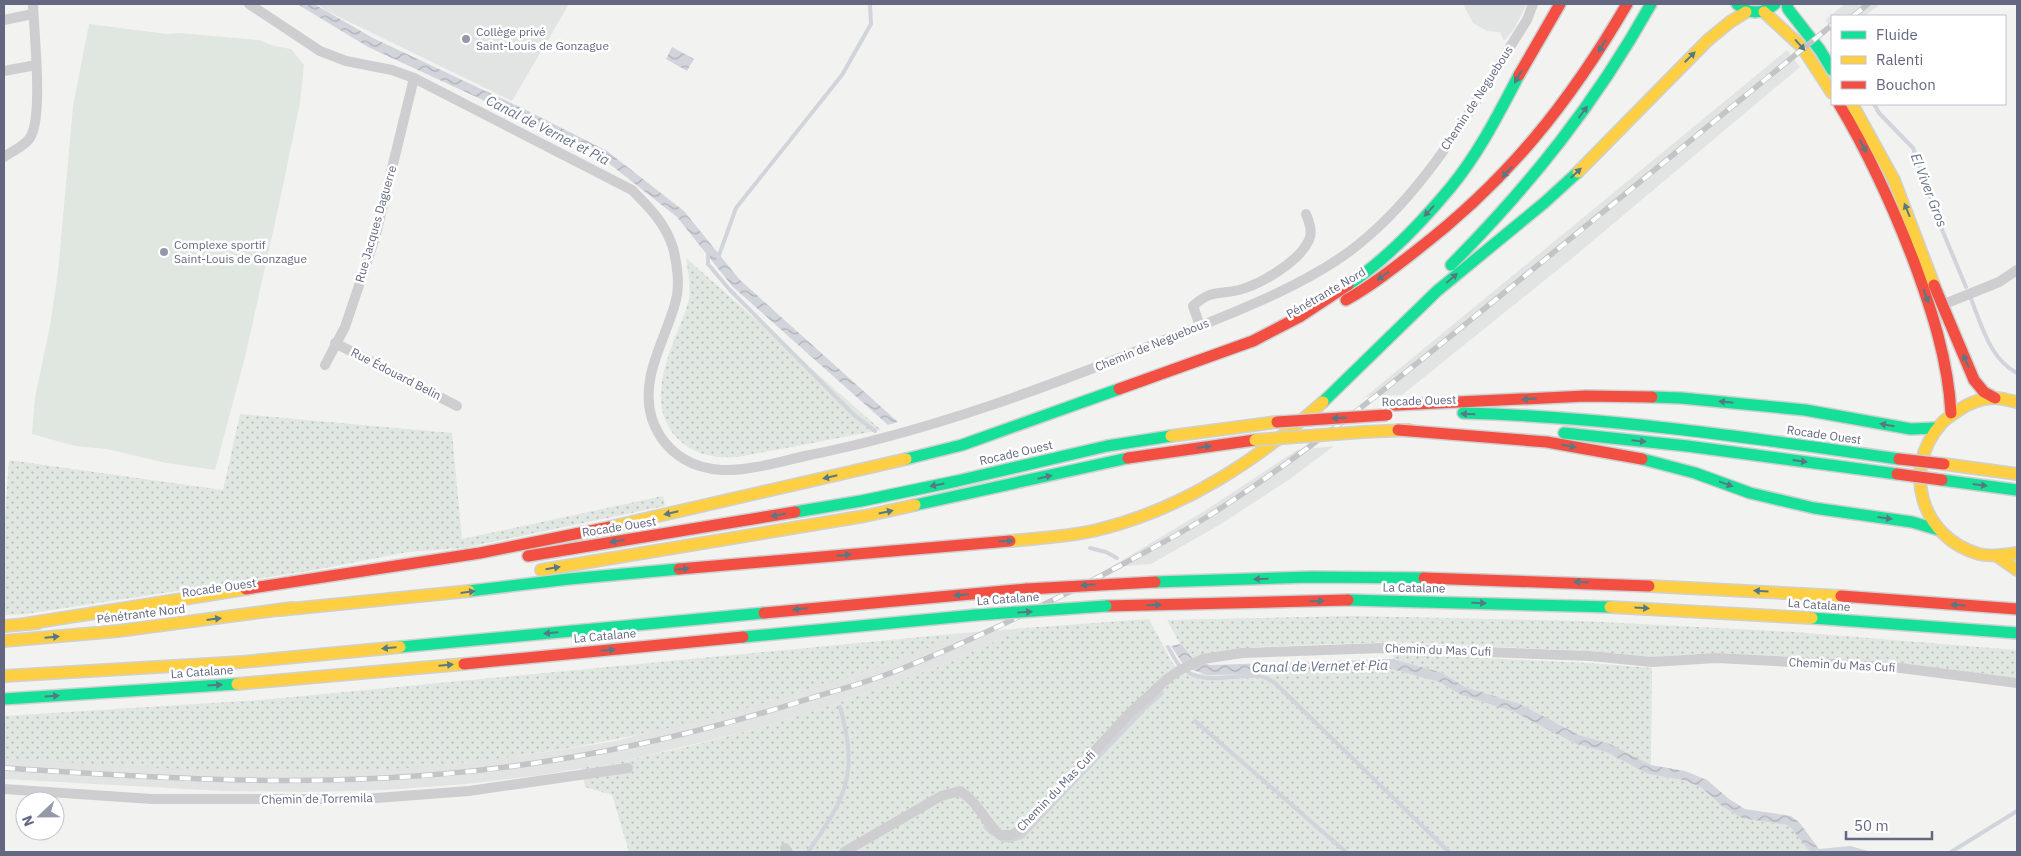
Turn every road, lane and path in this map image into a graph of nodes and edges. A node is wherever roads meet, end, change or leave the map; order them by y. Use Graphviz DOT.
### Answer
graph roads {
  1 [pos="249,4"];
  2 [pos="1533,4"];
  3 [pos="1555,4"];
  4 [pos="1560,4"];
  5 [pos="1627,4"];
  6 [pos="1651,4"];
  7 [pos="1737,4"];
  8 [pos="1775,4"];
  9 [pos="1787,4"];
  10 [pos="33,9"];
  11 [pos="1746,12"];
  12 [pos="1764,12"];
  13 [pos="4,20"];
  14 [pos="1542,34"];
  15 [pos="36,65"];
  16 [pos="1831,68"];
  17 [pos="4,71"];
  18 [pos="414,78"];
  19 [pos="1831,91"];
  20 [pos="1840,105"];
  21 [pos="1853,105"];
  22 [pos="4,157"];
  23 [pos="1306,214"];
  24 [pos="2017,270"];
  25 [pos="1942,305"];
  26 [pos="1200,326"];
  27 [pos="335,344"];
  28 [pos="325,365"];
  29 [pos="1994,398"];
  30 [pos="2017,402"];
  31 [pos="457,406"];
  32 [pos="1951,413"];
  33 [pos="1935,428"];
  34 [pos="1289,430"];
  35 [pos="1398,430"];
  36 [pos="962,445"];
  37 [pos="2017,474"];
  38 [pos="957,481"];
  39 [pos="2017,490"];
  40 [pos="1939,530"];
  41 [pos="2017,553"];
  42 [pos="1998,556"];
  43 [pos="2017,570"];
  44 [pos="2012,609"];
  45 [pos="280,610"];
  46 [pos="26,624"];
  47 [pos="4,626"];
  48 [pos="2016,633"];
  49 [pos="4,641"];
  50 [pos="4,676"];
  51 [pos="2017,683"];
  52 [pos="4,699"];
  53 [pos="628,768"];
  54 [pos="4,789"];
  55 [pos="844,852"];
  1 -- 18 [label="street"];
  2 -- 26 [label="street, Chemin de Neguebous"];
  3 -- 14 [label="main road"];
  4 -- 14 [label="main road"];
  5 -- 36 [label="main road, Pénétrante Nord, one-way"];
  34 -- 6 [label="main road, one-way"];
  7 -- 11 [label="main road"];
  8 -- 12 [label="main road"];
  9 -- 16 [label="main road"];
  10 -- 13 [label="street"];
  10 -- 15 [label="street"];
  11 -- 12 [label="main road"];
  34 -- 11 [label="main road, one-way"];
  12 -- 19 [label="main road, one-way"];
  14 -- 36 [label="main road, one-way"];
  15 -- 17 [label="street"];
  15 -- 22 [label="street"];
  18 -- 26 [label="street, Chemin de Neguebous"];
  18 -- 27 [label="street, Rue Jacques Daguerre"];
  20 -- 32 [label="main road, one-way"];
  25 -- 21 [label="main road, one-way"];
  23 -- 26 [label="street"];
  24 -- 25 [label="street"];
  29 -- 25 [label="main road, one-way"];
  27 -- 28 [label="street, Rue Jacques Daguerre"];
  27 -- 31 [label="street, Rue Édouard Belin"];
  29 -- 30 [label="main road"];
  29 -- 32 [label="main road"];
  32 -- 33 [label="main road"];
  33 -- 38 [label="main road, one-way"];
  33 -- 40 [label="main road"];
  45 -- 34 [label="main road, one-way"];
  35 -- 39 [label="main road, one-way, bridge"];
  35 -- 40 [label="main road, one-way"];
  45 -- 35 [label="main road, one-way, bridge"];
  36 -- 46 [label="main road, one-way"];
  37 -- 38 [label="main road, Rocade Ouest, one-way, bridge"];
  38 -- 46 [label="main road, Rocade Ouest, one-way"];
  40 -- 42 [label="main road"];
  41 -- 42 [label="main road"];
  42 -- 43 [label="main road"];
  44 -- 50 [label="main road, La Catalane, one-way, bridge"];
  49 -- 45 [label="main road, Pénétrante Nord, one-way"];
  46 -- 47 [label="main road"];
  52 -- 48 [label="main road, La Catalane, one-way, bridge"];
  51 -- 55 [label="street, Chemin du Mas Cufi"];
  53 -- 54 [label="street, Chemin de Torremila"];
}
